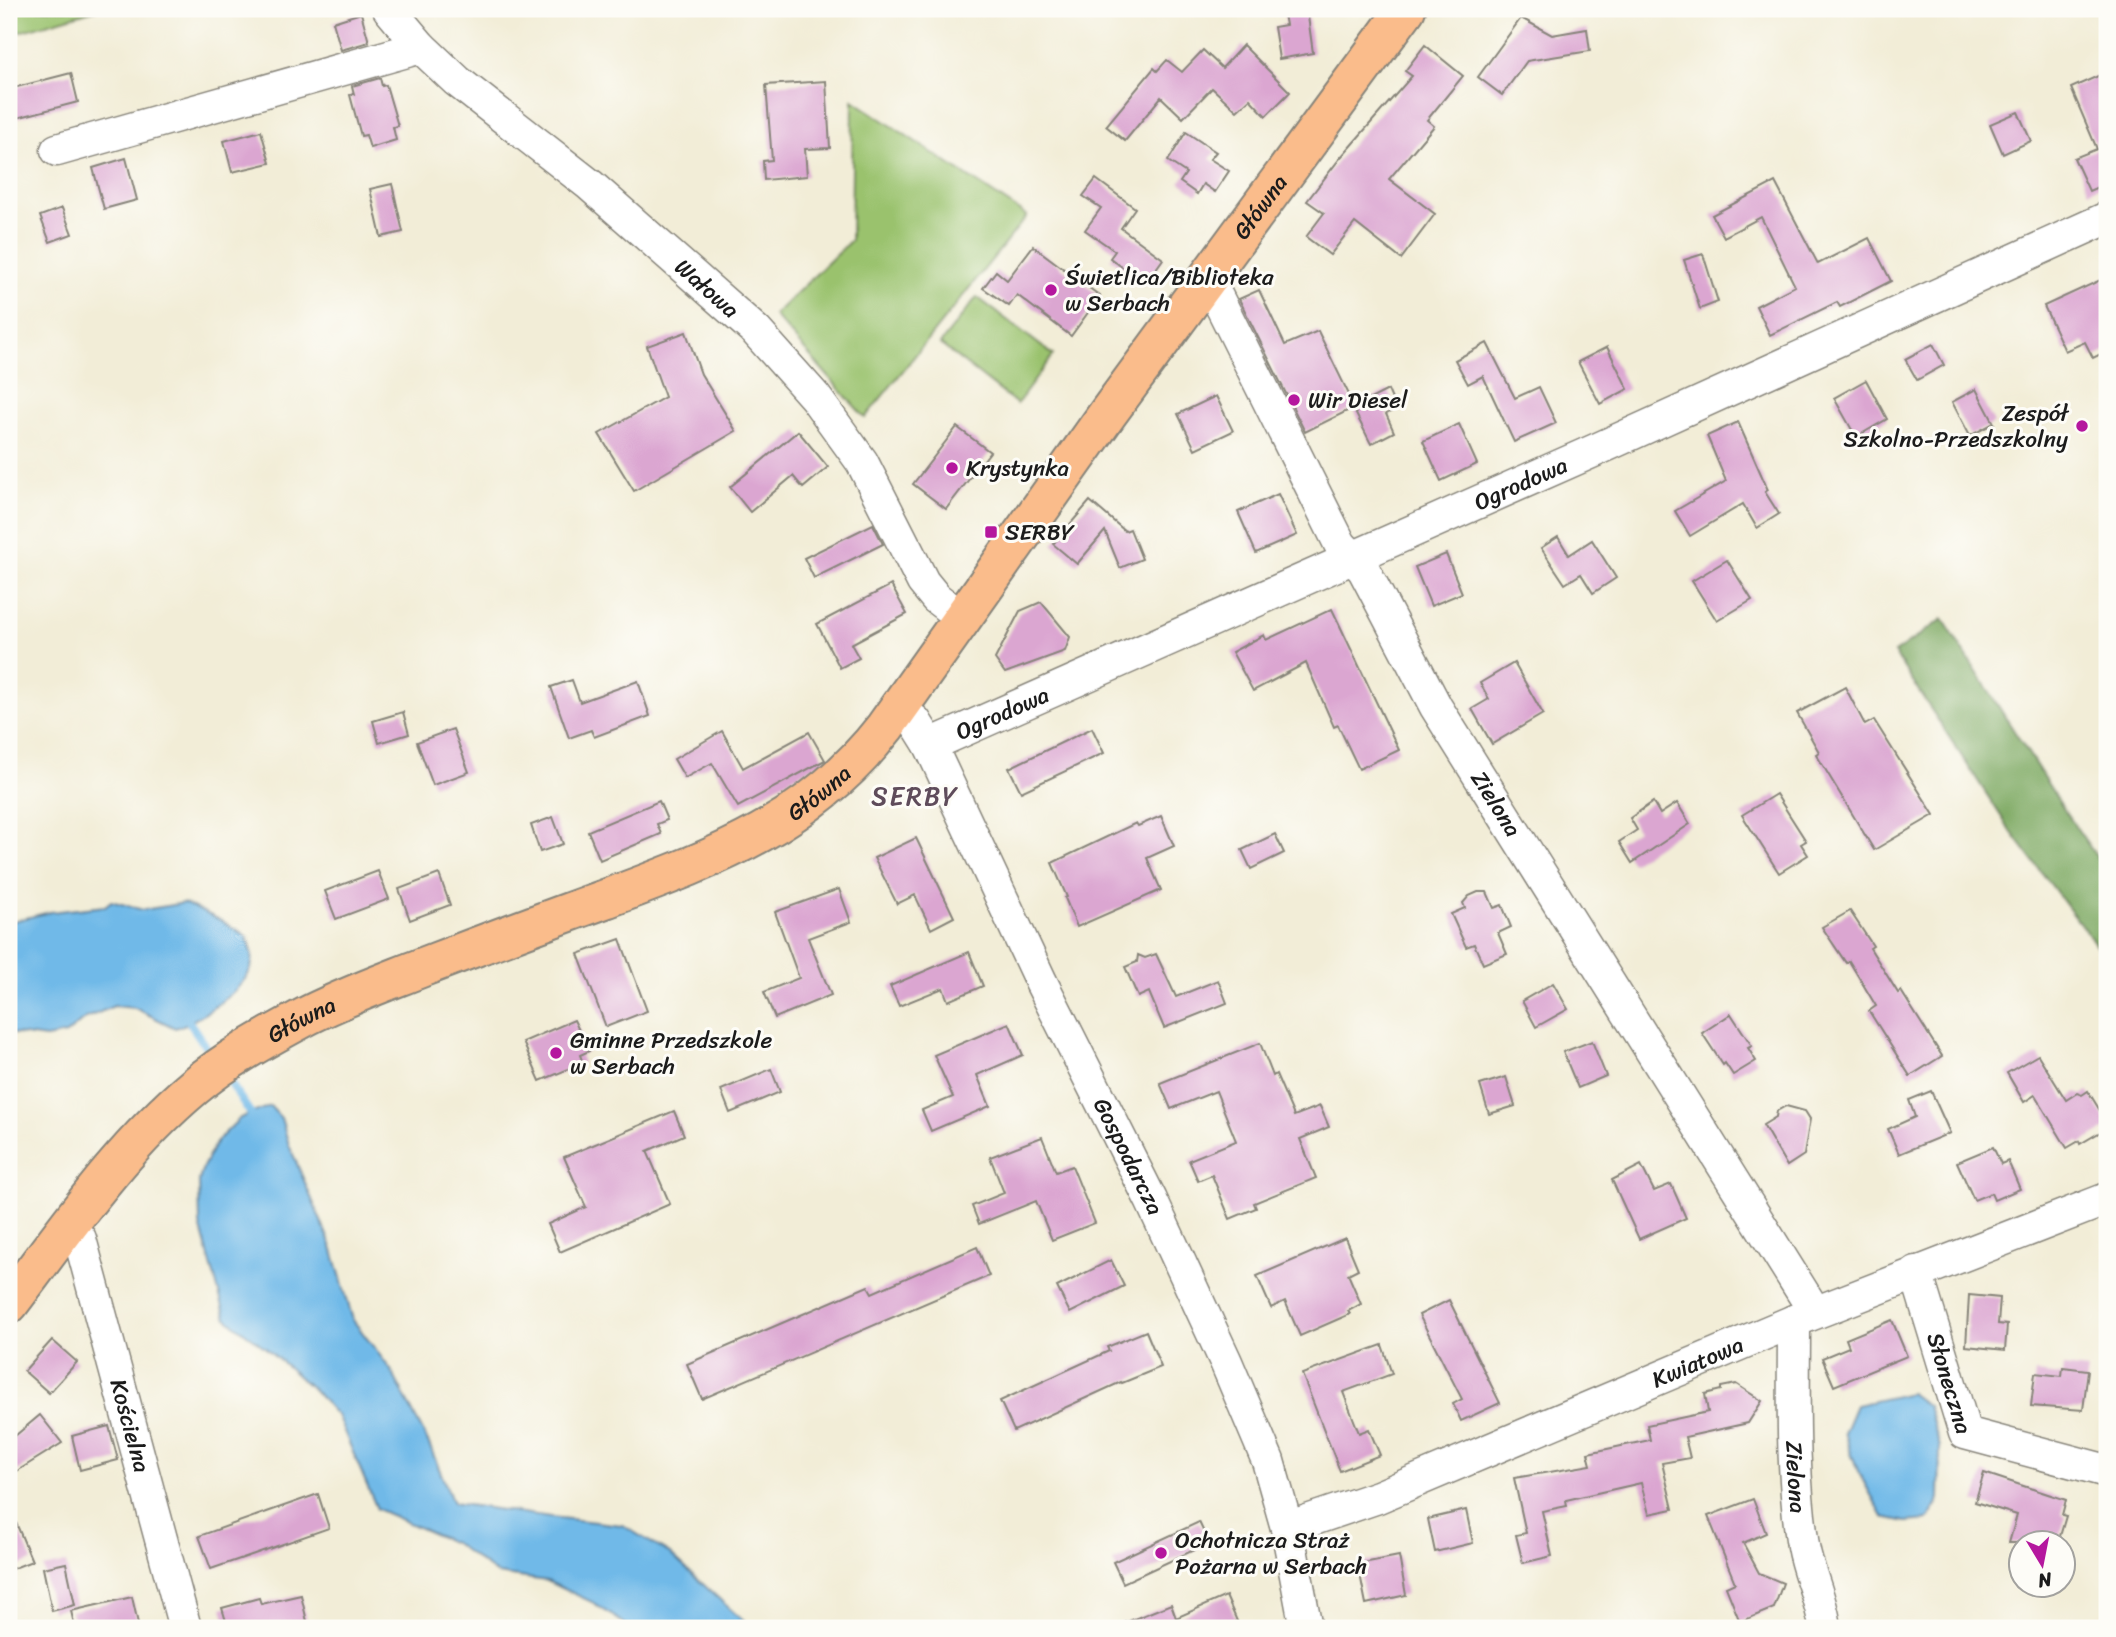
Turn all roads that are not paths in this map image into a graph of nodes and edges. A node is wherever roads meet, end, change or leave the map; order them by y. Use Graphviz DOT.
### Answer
graph roads {
  1 [pos="389,9"];
  2 [pos="1406,9"];
  3 [pos="421,47"];
  4 [pos="57,150"];
  5 [pos="2107,218"];
  6 [pos="1208,279"];
  7 [pos="1352,557"];
  8 [pos="962,618"];
  9 [pos="898,709"];
  10 [pos="930,746"];
  11 [pos="2107,1199"];
  12 [pos="66,1230"];
  13 [pos="1916,1272"];
  14 [pos="9,1304"];
  15 [pos="1805,1317"];
  16 [pos="2107,1471"];
  17 [pos="1287,1528"];
  18 [pos="185,1628"];
  19 [pos="1306,1628"];
  20 [pos="1825,1628"];
  1 -- 3 [label="street, Wałowa"];
  2 -- 6 [label="main road, Główna"];
  3 -- 4 [label="street"];
  3 -- 8 [label="street, Wałowa"];
  5 -- 7 [label="street, Ogrodowa"];
  6 -- 7 [label="street, Zielona"];
  6 -- 8 [label="main road, Główna"];
  7 -- 10 [label="street, Ogrodowa"];
  7 -- 15 [label="street, Zielona"];
  8 -- 9 [label="main road, Główna"];
  9 -- 10 [label="street, Gospodarcza"];
  9 -- 12 [label="main road, Główna"];
  10 -- 17 [label="street, Gospodarcza"];
  11 -- 13 [label="street, Kwiatowa"];
  12 -- 14 [label="main road, Główna"];
  12 -- 18 [label="street, Kościelna"];
  13 -- 15 [label="street, Kwiatowa"];
  13 -- 16 [label="street, Słoneczna"];
  15 -- 17 [label="street, Kwiatowa"];
  15 -- 20 [label="street, Zielona"];
  17 -- 19 [label="street, Gospodarcza"];
}
